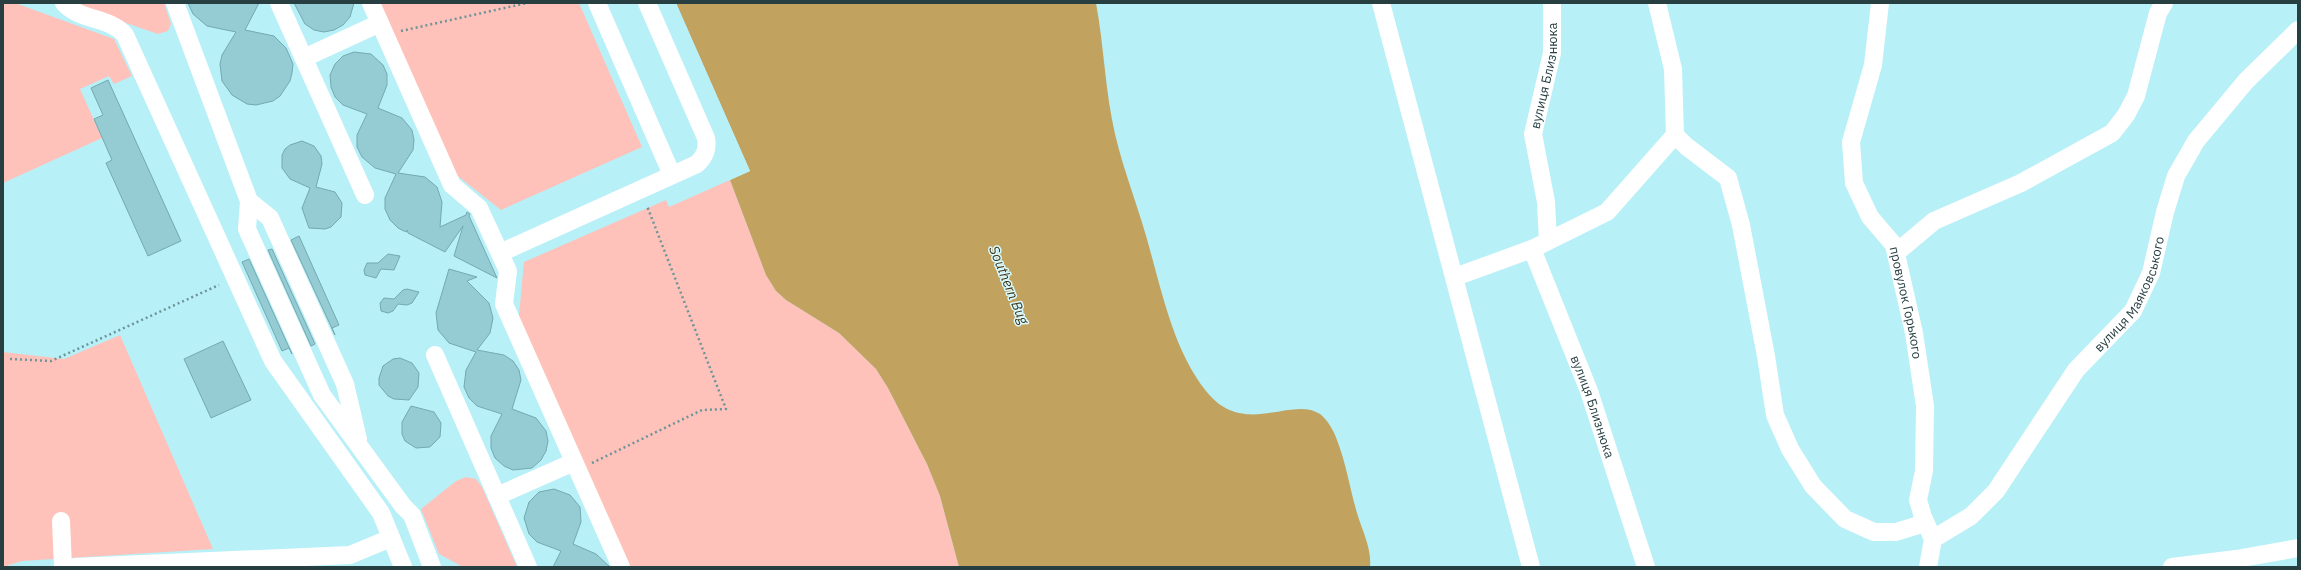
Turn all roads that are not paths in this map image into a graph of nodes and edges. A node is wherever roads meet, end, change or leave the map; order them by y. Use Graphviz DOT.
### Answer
graph roads {
  1 [pos="64,3"];
  2 [pos="174,3"];
  3 [pos="279,3"];
  4 [pos="371,3"];
  5 [pos="597,3"];
  6 [pos="647,3"];
  7 [pos="1381,3"];
  8 [pos="1552,3"];
  9 [pos="1656,3"];
  10 [pos="1880,3"];
  11 [pos="2164,3"];
  12 [pos="2298,14"];
  13 [pos="383,29"];
  14 [pos="2297,31"];
  15 [pos="304,58"];
  16 [pos="1675,135"];
  17 [pos="672,175"];
  18 [pos="365,195"];
  19 [pos="249,201"];
  20 [pos="1548,241"];
  21 [pos="1532,249"];
  22 [pos="500,253"];
  23 [pos="1896,253"];
  24 [pos="1455,277"];
  25 [pos="435,355"];
  26 [pos="360,446"];
  27 [pos="576,466"];
  28 [pos="497,496"];
  29 [pos="406,513"];
  30 [pos="61,521"];
  31 [pos="1929,531"];
  32 [pos="391,538"];
  33 [pos="2298,548"];
  34 [pos="236,559"];
  35 [pos="63,567"];
  36 [pos="75,567"];
  37 [pos="216,567"];
  38 [pos="403,567"];
  39 [pos="421,567"];
  40 [pos="432,567"];
  41 [pos="528,567"];
  42 [pos="621,567"];
  43 [pos="1531,567"];
  44 [pos="1646,567"];
  45 [pos="1928,567"];
  46 [pos="2172,567"];
  1 -- 32 [label="street"];
  2 -- 19 [label="street"];
  3 -- 15 [label="street"];
  4 -- 13 [label="street"];
  5 -- 17 [label="street"];
  6 -- 17 [label="street"];
  7 -- 24 [label="street"];
  8 -- 20 [label="street, вулиця Близнюка"];
  9 -- 16 [label="street"];
  10 -- 23 [label="street, провулок Горького"];
  11 -- 23 [label="street"];
  12 -- 14 [label="street"];
  13 -- 15 [label="street"];
  13 -- 22 [label="street"];
  14 -- 31 [label="street, вулиця Маяковського"];
  15 -- 18 [label="street"];
  16 -- 20 [label="street"];
  16 -- 31 [label="street, вулиця Маяковського"];
  17 -- 22 [label="street"];
  19 -- 26 [label="street"];
  19 -- 26 [label="street"];
  20 -- 21 [label="street"];
  21 -- 24 [label="street"];
  21 -- 44 [label="street, вулиця Близнюка"];
  22 -- 27 [label="street"];
  23 -- 31 [label="street, провулок Горького"];
  24 -- 43 [label="street"];
  25 -- 28 [label="street"];
  26 -- 29 [label="street"];
  27 -- 28 [label="street"];
  27 -- 42 [label="street"];
  28 -- 41 [label="street"];
  29 -- 39 [label="street"];
  29 -- 40 [label="street"];
  30 -- 35 [label="street"];
  31 -- 45 [label="street, провулок Горького"];
  32 -- 34 [label="street"];
  32 -- 38 [label="street"];
  33 -- 46 [label="street"];
  34 -- 36 [label="street"];
  34 -- 37 [label="street"];
}
